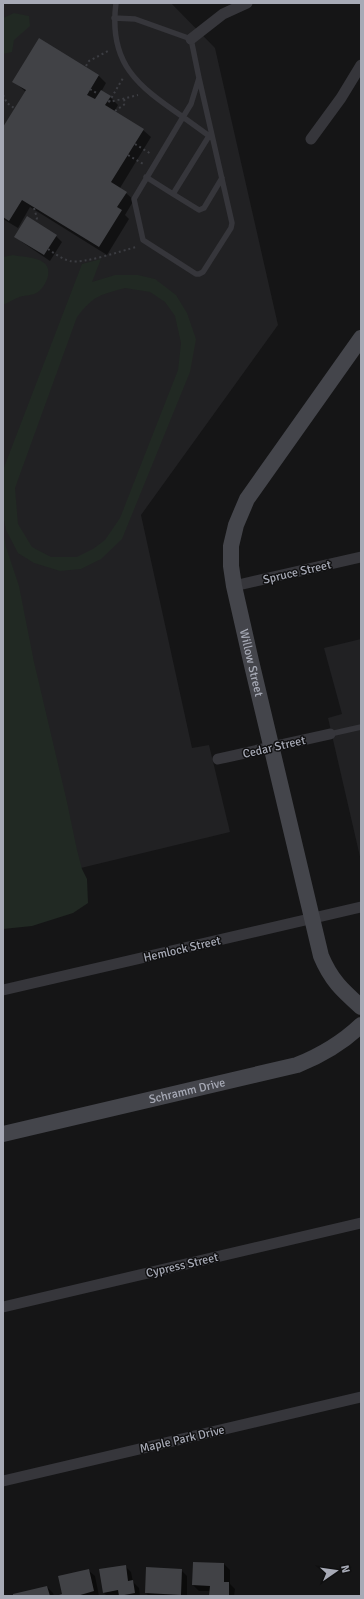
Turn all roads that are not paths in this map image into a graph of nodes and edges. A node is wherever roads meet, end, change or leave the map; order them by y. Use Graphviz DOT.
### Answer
graph roads {
  1 [pos="116,3"];
  2 [pos="247,3"];
  3 [pos="114,18"];
  4 [pos="191,40"];
  5 [pos="361,65"];
  6 [pos="199,78"];
  7 [pos="182,117"];
  8 [pos="211,137"];
  9 [pos="311,139"];
  10 [pos="146,177"];
  11 [pos="222,178"];
  12 [pos="173,194"];
  13 [pos="361,338"];
  14 [pos="361,557"];
  15 [pos="234,586"];
  16 [pos="361,727"];
  17 [pos="330,734"];
  18 [pos="271,747"];
  19 [pos="218,759"];
  20 [pos="361,907"];
  21 [pos="312,918"];
  22 [pos="3,990"];
  23 [pos="361,1007"];
  24 [pos="361,1025"];
  25 [pos="3,1134"];
  26 [pos="361,1223"];
  27 [pos="3,1308"];
  28 [pos="361,1397"];
  29 [pos="3,1481"];
  1 -- 3 [label="lane"];
  2 -- 4 [label="street"];
  3 -- 4 [label="lane"];
  3 -- 7 [label="lane"];
  4 -- 6 [label="lane"];
  5 -- 9 [label="street"];
  6 -- 7 [label="lane"];
  6 -- 8 [label="lane"];
  7 -- 8 [label="lane"];
  7 -- 10 [label="lane"];
  8 -- 11 [label="lane"];
  8 -- 12 [label="lane"];
  10 -- 11 [label="lane"];
  10 -- 12 [label="lane"];
  11 -- 12 [label="lane"];
  13 -- 15 [label="street, Willow Street"];
  14 -- 15 [label="street, Spruce Street"];
  15 -- 18 [label="street, Willow Street"];
  16 -- 17 [label="lane"];
  17 -- 18 [label="street, Cedar Street"];
  18 -- 19 [label="street, Cedar Street"];
  18 -- 21 [label="street, Willow Street"];
  20 -- 21 [label="street, Hemlock Street"];
  21 -- 22 [label="street, Hemlock Street"];
  21 -- 23 [label="street, Willow Street"];
  24 -- 25 [label="street, Schramm Drive"];
  26 -- 27 [label="street, Cypress Street"];
  28 -- 29 [label="street, Maple Park Drive"];
}
